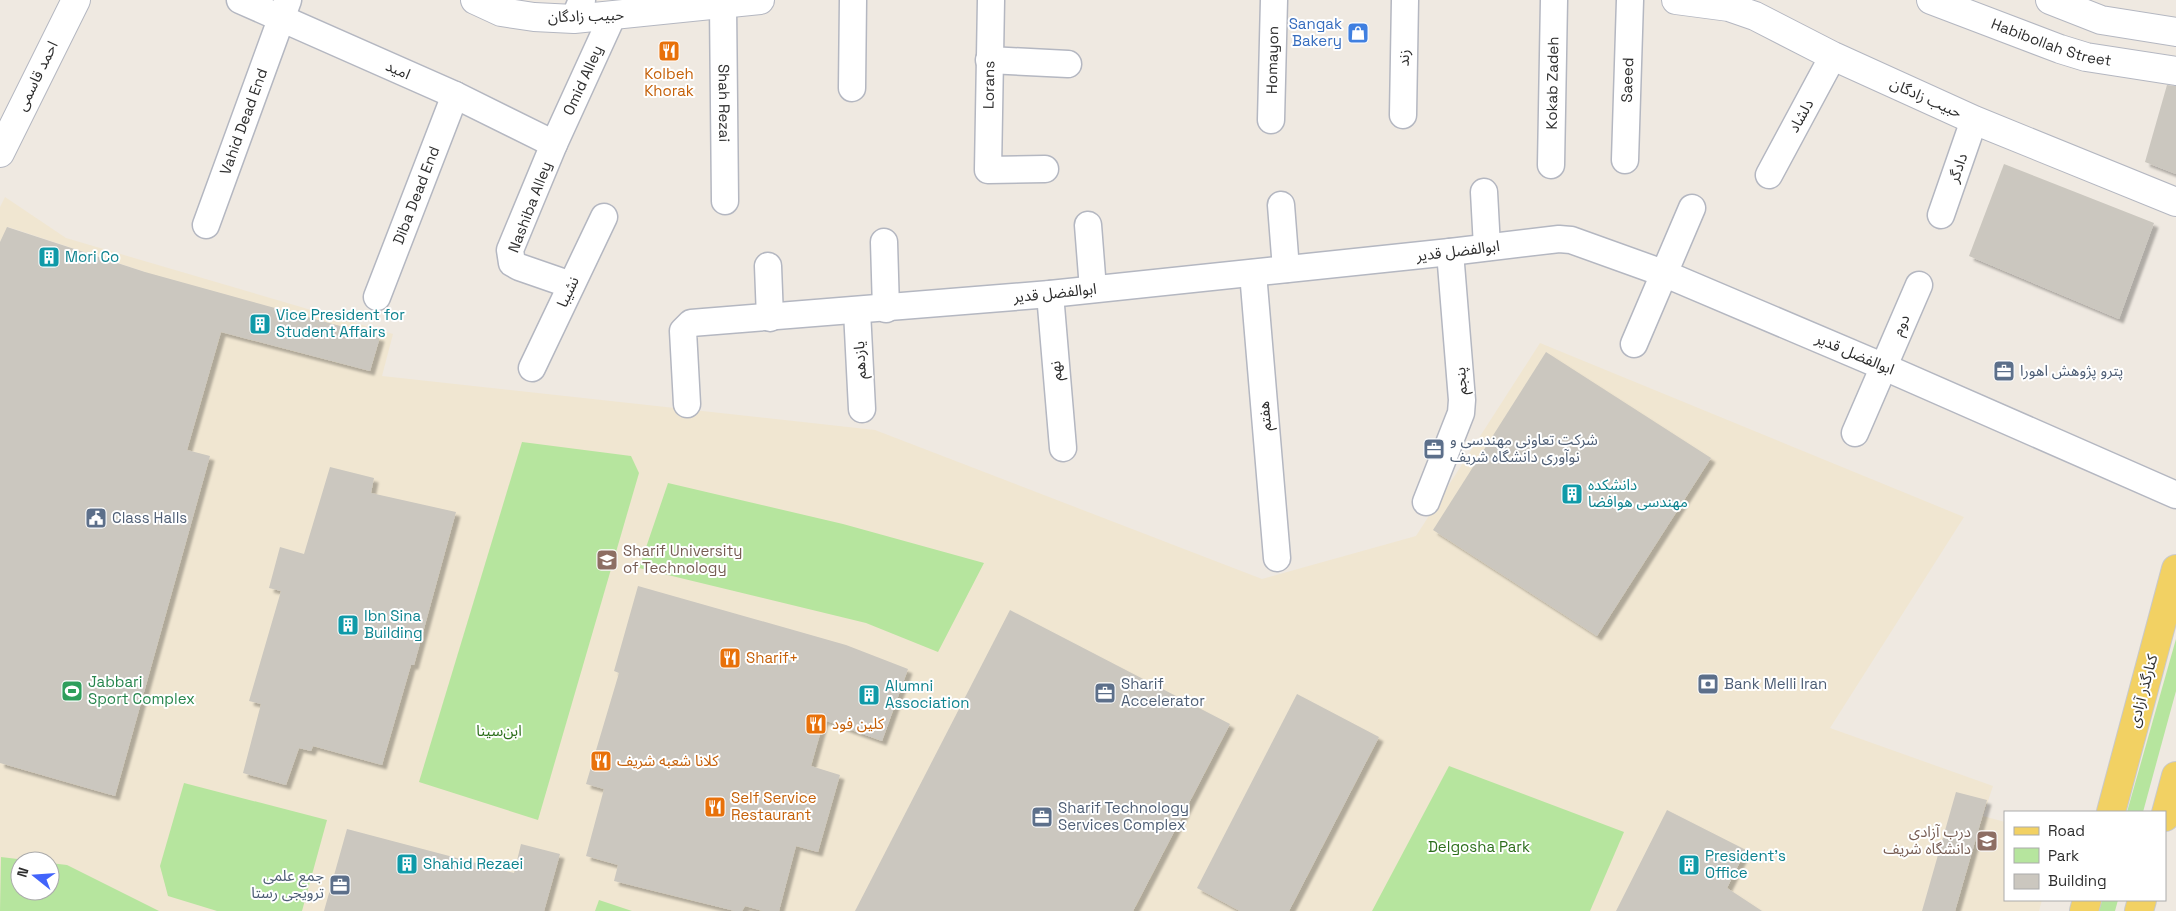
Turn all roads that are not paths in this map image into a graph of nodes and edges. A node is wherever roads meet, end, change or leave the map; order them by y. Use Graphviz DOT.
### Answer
graph roads {
  1 [pos="76,0"];
  2 [pos="240,0"];
  3 [pos="475,0"];
  4 [pos="760,0"];
  5 [pos="852,0"];
  6 [pos="991,0"];
  7 [pos="1274,0"];
  8 [pos="1405,0"];
  9 [pos="1554,0"];
  10 [pos="1630,0"];
  11 [pos="1676,0"];
  12 [pos="1930,0"];
  13 [pos="2050,0"];
  14 [pos="723,5"];
  15 [pos="1762,8"];
  16 [pos="284,9"];
  17 [pos="578,10"];
  18 [pos="612,17"];
  19 [pos="2176,32"];
  20 [pos="1833,56"];
  21 [pos="989,60"];
  22 [pos="1068,64"];
  23 [pos="2176,72"];
  24 [pos="852,88"];
  25 [pos="455,95"];
  26 [pos="1403,115"];
  27 [pos="1271,120"];
  28 [pos="1974,120"];
  29 [pos="554,144"];
  30 [pos="0,153"];
  31 [pos="1625,160"];
  32 [pos="1551,165"];
  33 [pos="1045,170"];
  34 [pos="1769,175"];
  35 [pos="1484,192"];
  36 [pos="725,201"];
  37 [pos="2176,202"];
  38 [pos="1282,205"];
  39 [pos="1692,208"];
  40 [pos="1941,215"];
  41 [pos="604,217"];
  42 [pos="206,225"];
  43 [pos="1088,225"];
  44 [pos="884,242"];
  45 [pos="1487,247"];
  46 [pos="1450,252"];
  47 [pos="768,266"];
  48 [pos="1286,269"];
  49 [pos="1254,273"];
  50 [pos="1663,274"];
  51 [pos="571,285"];
  52 [pos="1919,285"];
  53 [pos="1093,289"];
  54 [pos="1050,294"];
  55 [pos="377,297"];
  56 [pos="886,309"];
  57 [pos="857,311"];
  58 [pos="770,318"];
  59 [pos="1634,344"];
  60 [pos="1882,366"];
  61 [pos="532,368"];
  62 [pos="687,404"];
  63 [pos="862,409"];
  64 [pos="1855,432"];
  65 [pos="1063,448"];
  66 [pos="2176,495"];
  67 [pos="1426,502"];
  68 [pos="1277,558"];
  69 [pos="2176,569"];
  70 [pos="2176,776"];
  71 [pos="2111,811"];
  72 [pos="2166,813"];
  1 -- 30 [label="street, احمد قاسمی"];
  2 -- 16 [label="street, امید"];
  3 -- 17 [label="street, حبیب زادگان"];
  4 -- 14 [label="street, حبیب زادگان"];
  5 -- 24 [label="street"];
  6 -- 21 [label="street, Lorans"];
  7 -- 27 [label="street, Homayon"];
  8 -- 26 [label="street, زند"];
  9 -- 32 [label="street, Kokab Zadeh"];
  10 -- 31 [label="street, Saeed"];
  11 -- 15 [label="street, حبیب زادگان"];
  12 -- 23 [label="street, Habibollah Street"];
  13 -- 19 [label="street"];
  14 -- 18 [label="street, حبیب زادگان"];
  14 -- 36 [label="street, Shah Rezai"];
  15 -- 20 [label="street, حبیب زادگان"];
  16 -- 25 [label="street, امید"];
  16 -- 42 [label="street, Vahid Dead End"];
  17 -- 18 [label="street, حبیب زادگان"];
  18 -- 29 [label="street, Omid Alley"];
  20 -- 28 [label="street, حبیب زادگان"];
  20 -- 34 [label="street, دلشاد"];
  21 -- 22 [label="street"];
  21 -- 33 [label="street, Lorans"];
  25 -- 29 [label="street, امید"];
  25 -- 55 [label="street, Diba Dead End"];
  28 -- 37 [label="street, حبیب زادگان"];
  28 -- 40 [label="street, دادگر"];
  29 -- 51 [label="street, Nashiba Alley"];
  35 -- 45 [label="street"];
  38 -- 48 [label="street"];
  39 -- 50 [label="street"];
  41 -- 51 [label="street, نشیبا"];
  43 -- 53 [label="street"];
  44 -- 56 [label="street"];
  45 -- 46 [label="street, ابوالفضل قدیر"];
  45 -- 50 [label="street, ابوالفضل قدیر"];
  46 -- 48 [label="street, ابوالفضل قدیر"];
  46 -- 67 [label="street, پنجم"];
  47 -- 58 [label="street"];
  48 -- 49 [label="street, ابوالفضل قدیر"];
  49 -- 53 [label="street, ابوالفضل قدیر"];
  49 -- 68 [label="street, هفتم"];
  50 -- 59 [label="street"];
  50 -- 60 [label="street, ابوالفضل قدیر"];
  51 -- 61 [label="street, نشیبا"];
  52 -- 60 [label="street, دوم"];
  53 -- 54 [label="street, ابوالفضل قدیر"];
  54 -- 56 [label="street, ابوالفضل قدیر"];
  54 -- 65 [label="street, نهم"];
  56 -- 57 [label="street, ابوالفضل قدیر"];
  57 -- 58 [label="street, ابوالفضل قدیر"];
  57 -- 63 [label="street, یازدهم"];
  58 -- 62 [label="street, ابوالفضل قدیر"];
  60 -- 64 [label="street, دوم"];
  60 -- 66 [label="street, ابوالفضل قدیر"];
  69 -- 71 [label="main road, کنارگذر آزادی"];
  70 -- 72 [label="main road"];
}
